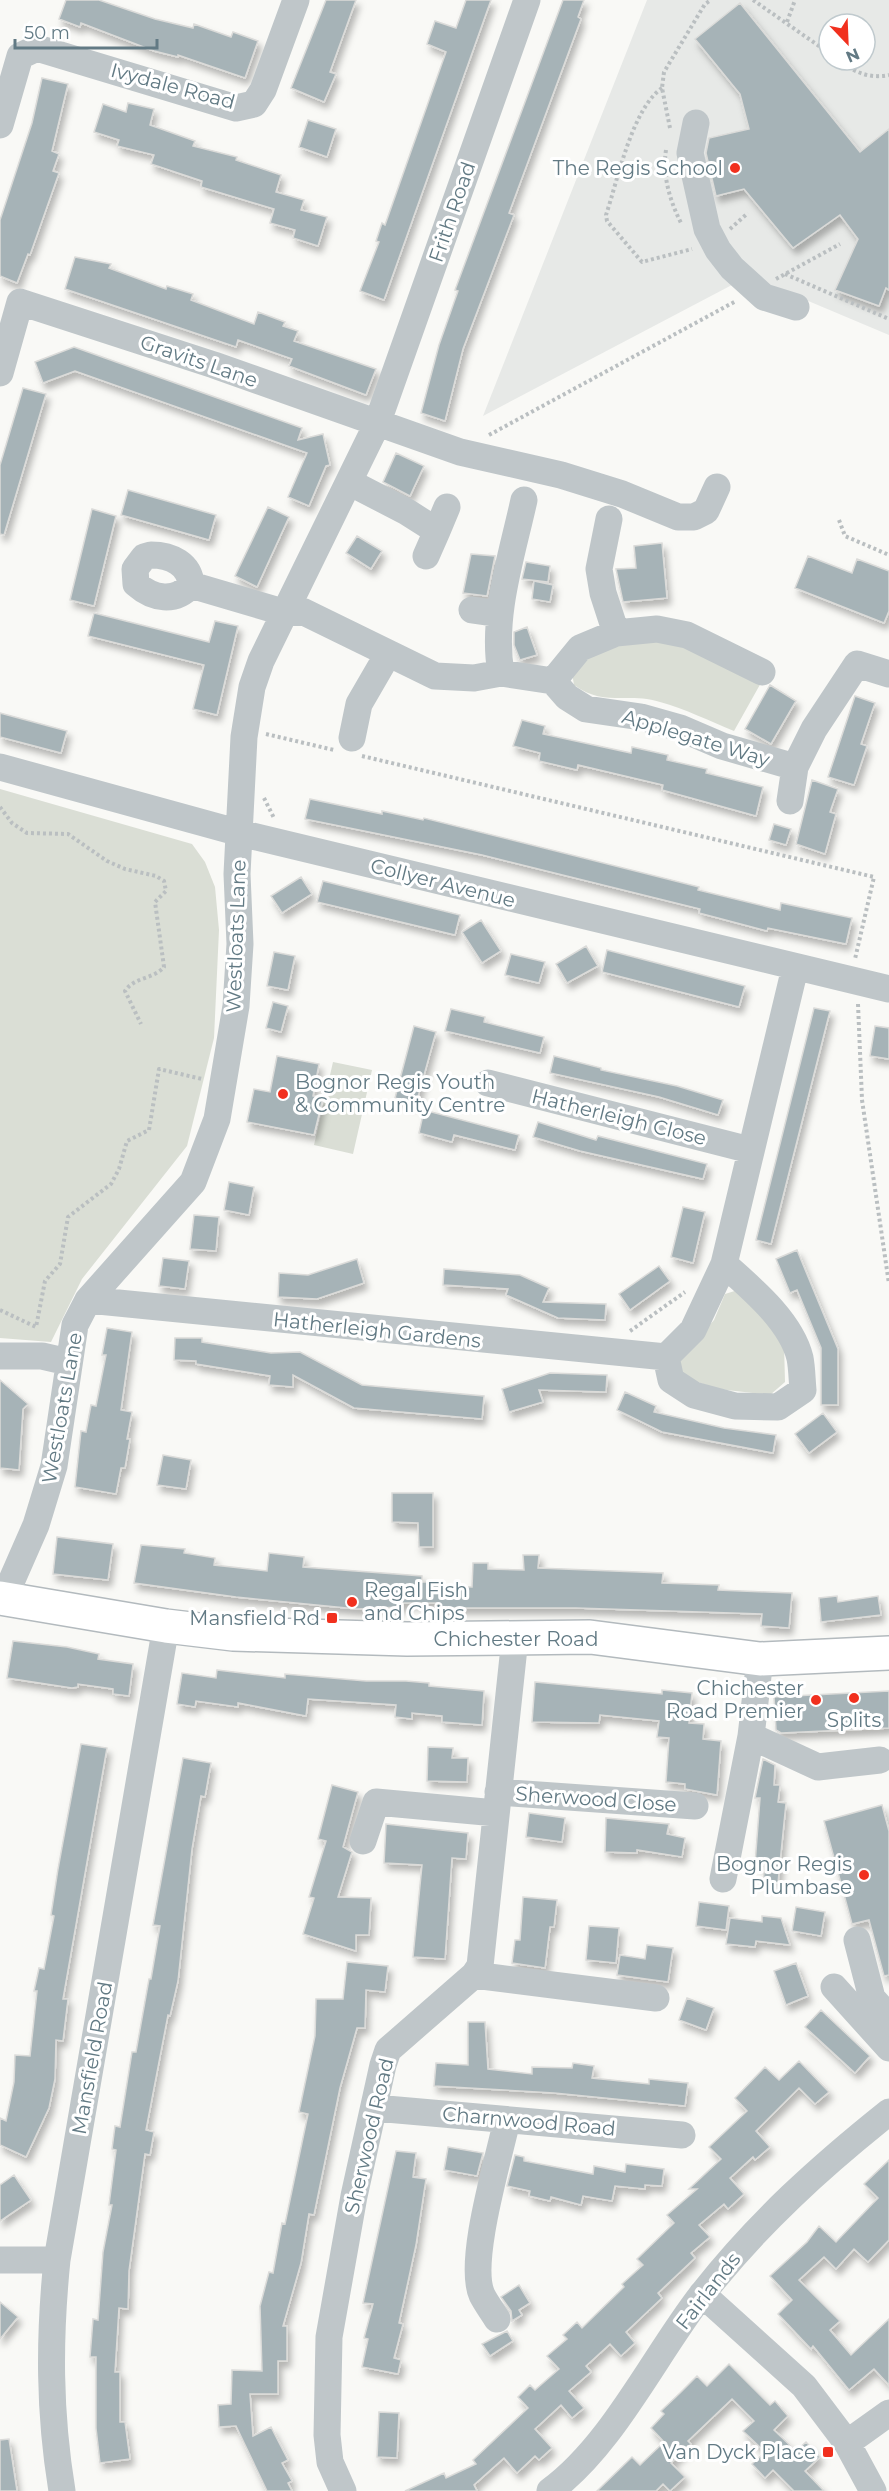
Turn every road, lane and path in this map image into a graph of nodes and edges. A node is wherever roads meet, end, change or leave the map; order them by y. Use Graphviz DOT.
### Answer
graph roads {
  1 [pos="296,0"];
  2 [pos="527,0"];
  3 [pos="753,0"];
  4 [pos="795,0"];
  5 [pos="787,22"];
  6 [pos="817,44"];
  7 [pos="10,53"];
  8 [pos="856,72"];
  9 [pos="889,75"];
  10 [pos="663,87"];
  11 [pos="696,123"];
  12 [pos="0,125"];
  13 [pos="714,243"];
  14 [pos="840,244"];
  15 [pos="784,274"];
  16 [pos="755,290"];
  17 [pos="796,307"];
  18 [pos="889,319"];
  19 [pos="0,373"];
  20 [pos="377,424"];
  21 [pos="460,452"];
  22 [pos="349,482"];
  23 [pos="717,487"];
  24 [pos="524,500"];
  25 [pos="609,519"];
  26 [pos="839,520"];
  27 [pos="889,555"];
  28 [pos="426,556"];
  29 [pos="191,585"];
  30 [pos="472,609"];
  31 [pos="286,613"];
  32 [pos="500,614"];
  33 [pos="616,633"];
  34 [pos="388,654"];
  35 [pos="762,672"];
  36 [pos="501,673"];
  37 [pos="889,675"];
  38 [pos="553,681"];
  39 [pos="263,734"];
  40 [pos="349,748"];
  41 [pos="0,767"];
  42 [pos="795,767"];
  43 [pos="262,794"];
  44 [pos="790,801"];
  45 [pos="0,807"];
  46 [pos="276,822"];
  47 [pos="240,833"];
  48 [pos="795,968"];
  49 [pos="854,981"];
  50 [pos="889,989"];
  51 [pos="141,1024"];
  52 [pos="204,1079"];
  53 [pos="488,1083"];
  54 [pos="750,1150"];
  55 [pos="724,1264"];
  56 [pos="889,1284"];
  57 [pos="686,1291"];
  58 [pos="88,1300"];
  59 [pos="0,1310"];
  60 [pos="600,1352"];
  61 [pos="0,1356"];
  62 [pos="666,1358"];
  63 [pos="68,1362"];
  64 [pos="4,1598"];
  65 [pos="166,1626"];
  66 [pos="515,1638"];
  67 [pos="889,1653"];
  68 [pos="760,1659"];
  69 [pos="751,1736"];
  70 [pos="880,1760"];
  71 [pos="497,1802"];
  72 [pos="695,1806"];
  73 [pos="363,1841"];
  74 [pos="723,1879"];
  75 [pos="857,1940"];
  76 [pos="474,1975"];
  77 [pos="834,1988"];
  78 [pos="656,1998"];
  79 [pos="889,2018"];
  80 [pos="889,2048"];
  81 [pos="375,2108"];
  82 [pos="889,2112"];
  83 [pos="507,2120"];
  84 [pos="682,2135"];
  85 [pos="0,2260"];
  86 [pos="57,2260"];
  87 [pos="702,2294"];
  88 [pos="497,2319"];
  89 [pos="889,2413"];
  90 [pos="847,2444"];
  91 [pos="62,2491"];
  92 [pos="343,2491"];
  93 [pos="549,2491"];
  94 [pos="873,2491"];
  1 -- 7 [label="street, Ivydale Road"];
  2 -- 20 [label="street, Frith Road"];
  3 -- 5 [label="path"];
  4 -- 5 [label="path"];
  5 -- 6 [label="path"];
  7 -- 12 [label="street"];
  8 -- 9 [label="path"];
  10 -- 13 [label="path"];
  11 -- 13 [label="street"];
  13 -- 16 [label="street"];
  14 -- 15 [label="path"];
  15 -- 16 [label="path"];
  15 -- 18 [label="path"];
  16 -- 17 [label="street"];
  16 -- 21 [label="path"];
  19 -- 20 [label="street, Gravits Lane"];
  20 -- 21 [label="street, Gravits Lane"];
  20 -- 22 [label="street, Westloats Lane"];
  21 -- 23 [label="street, Gravits Lane"];
  22 -- 28 [label="street"];
  22 -- 31 [label="street, Westloats Lane"];
  24 -- 32 [label="street"];
  25 -- 33 [label="street"];
  26 -- 27 [label="path"];
  29 -- 31 [label="street"];
  30 -- 32 [label="street"];
  31 -- 34 [label="street"];
  31 -- 47 [label="street, Westloats Lane"];
  32 -- 36 [label="street"];
  33 -- 35 [label="street"];
  33 -- 38 [label="street"];
  34 -- 36 [label="street"];
  34 -- 40 [label="street"];
  36 -- 38 [label="street"];
  37 -- 42 [label="street, Applegate Way"];
  38 -- 42 [label="street, Applegate Way"];
  39 -- 40 [label="path"];
  40 -- 49 [label="path"];
  41 -- 47 [label="street, Collyer Avenue"];
  42 -- 44 [label="street, Applegate Way"];
  43 -- 46 [label="path"];
  45 -- 51 [label="path"];
  47 -- 48 [label="street, Collyer Avenue"];
  47 -- 58 [label="street, Westloats Lane"];
  48 -- 49 [label="street, Collyer Avenue"];
  48 -- 54 [label="street"];
  49 -- 50 [label="street, Collyer Avenue"];
  49 -- 56 [label="path"];
  52 -- 59 [label="path"];
  53 -- 54 [label="street, Hatherleigh Close"];
  54 -- 55 [label="street"];
  55 -- 62 [label="street"];
  55 -- 62 [label="street"];
  57 -- 60 [label="path"];
  58 -- 60 [label="street, Hatherleigh Gardens"];
  58 -- 63 [label="street, Westloats Lane"];
  60 -- 62 [label="street, Hatherleigh Gardens"];
  61 -- 63 [label="street"];
  63 -- 64 [label="street, Westloats Lane"];
  64 -- 65 [label="main road, Chichester Road"];
  65 -- 66 [label="main road, Chichester Road"];
  65 -- 86 [label="street, Mansfield Road"];
  66 -- 68 [label="main road, Chichester Road"];
  66 -- 71 [label="street"];
  67 -- 68 [label="main road, Chichester Road"];
  68 -- 69 [label="street"];
  69 -- 70 [label="street"];
  69 -- 74 [label="street"];
  71 -- 72 [label="street, Sherwood Close"];
  71 -- 73 [label="street, Sherwood Close"];
  71 -- 76 [label="street"];
  75 -- 79 [label="street"];
  76 -- 78 [label="street"];
  76 -- 81 [label="street, Sherwood Road"];
  77 -- 80 [label="street"];
  81 -- 83 [label="street, Charnwood Road"];
  81 -- 92 [label="street, Sherwood Road"];
  82 -- 87 [label="street, Fairlands"];
  83 -- 84 [label="street, Charnwood Road"];
  83 -- 88 [label="street"];
  85 -- 86 [label="street"];
  86 -- 91 [label="street, Mansfield Road"];
  87 -- 90 [label="street"];
  87 -- 93 [label="street, Fairlands"];
  89 -- 90 [label="street"];
  90 -- 94 [label="street"];
}
